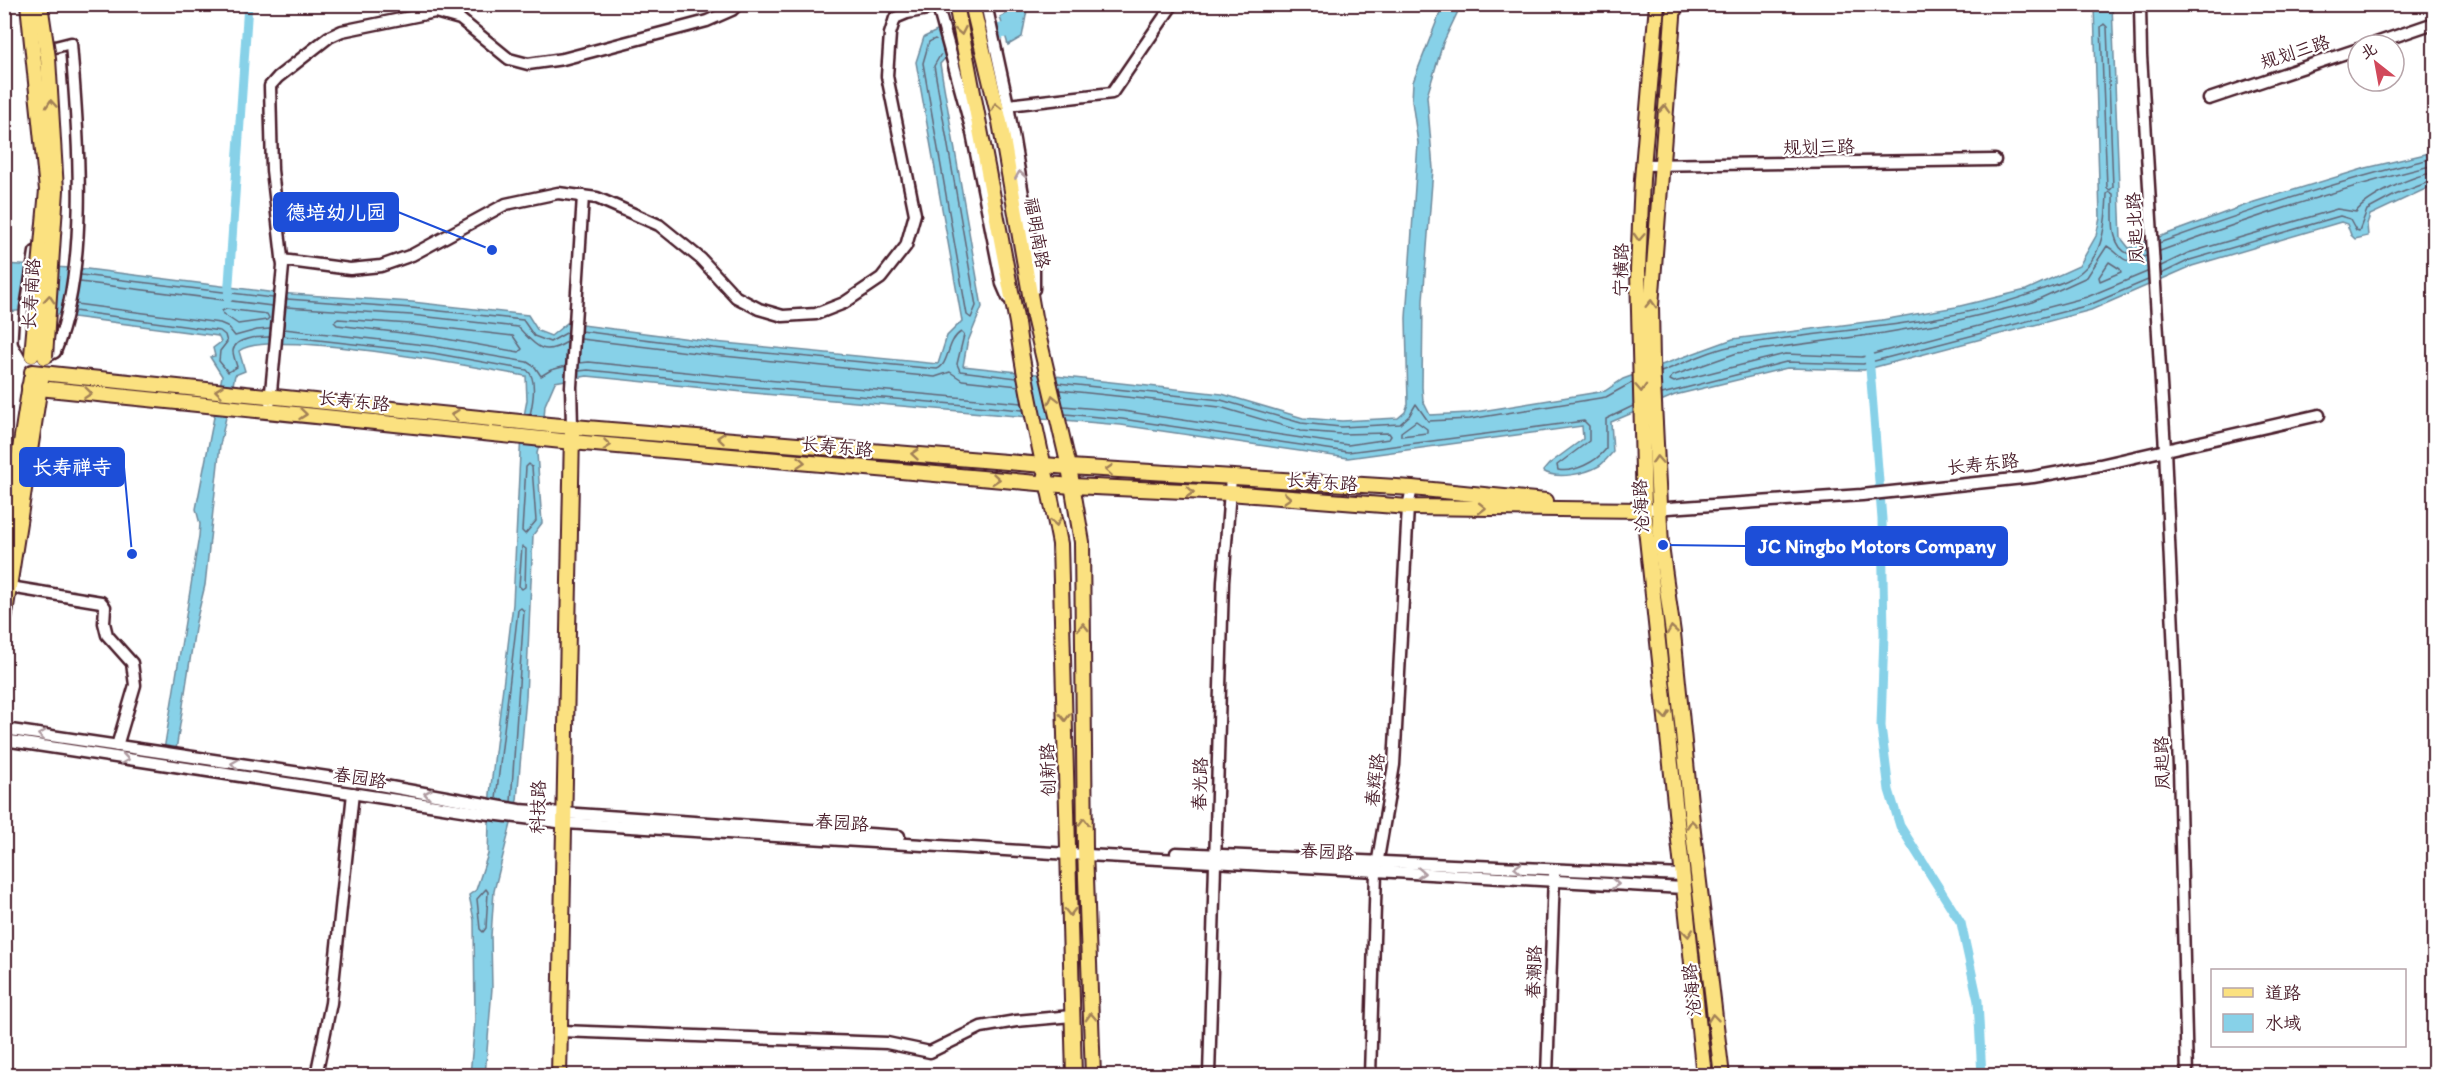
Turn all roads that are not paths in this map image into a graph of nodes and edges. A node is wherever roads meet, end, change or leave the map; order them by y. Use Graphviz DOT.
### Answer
graph roads {
  1 [pos="28,4"];
  2 [pos="40,4"];
  3 [pos="738,4"];
  4 [pos="896,4"];
  5 [pos="956,4"];
  6 [pos="972,4"];
  7 [pos="1173,4"];
  8 [pos="1658,4"];
  9 [pos="1691,4"];
  10 [pos="2140,4"];
  11 [pos="938,6"];
  12 [pos="987,6"];
  13 [pos="1674,6"];
  14 [pos="895,18"];
  15 [pos="2434,23"];
  16 [pos="2405,33"];
  17 [pos="990,51"];
  18 [pos="2346,53"];
  19 [pos="2209,99"];
  20 [pos="1008,105"];
  21 [pos="1995,160"];
  22 [pos="1662,166"];
  23 [pos="1643,172"];
  24 [pos="583,196"];
  25 [pos="282,260"];
  26 [pos="1034,316"];
  27 [pos="1017,323"];
  28 [pos="39,356"];
  29 [pos="1646,362"];
  30 [pos="37,372"];
  31 [pos="35,387"];
  32 [pos="271,396"];
  33 [pos="269,411"];
  34 [pos="1648,413"];
  35 [pos="2319,415"];
  36 [pos="572,426"];
  37 [pos="549,432"];
  38 [pos="572,442"];
  39 [pos="2165,449"];
  40 [pos="1045,464"];
  41 [pos="1069,467"];
  42 [pos="1231,478"];
  43 [pos="1049,484"];
  44 [pos="1072,486"];
  45 [pos="1412,488"];
  46 [pos="1229,494"];
  47 [pos="1408,507"];
  48 [pos="1659,509"];
  49 [pos="1644,510"];
  50 [pos="4,553"];
  51 [pos="10,587"];
  52 [pos="4,620"];
  53 [pos="4,729"];
  54 [pos="4,741"];
  55 [pos="117,746"];
  56 [pos="353,793"];
  57 [pos="484,808"];
  58 [pos="561,818"];
  59 [pos="1068,851"];
  60 [pos="1085,852"];
  61 [pos="1214,858"];
  62 [pos="1377,866"];
  63 [pos="1554,875"];
  64 [pos="1683,881"];
  65 [pos="1072,1016"];
  66 [pos="560,1031"];
  67 [pos="316,1076"];
  68 [pos="552,1076"];
  69 [pos="560,1076"];
  70 [pos="1074,1076"];
  71 [pos="1093,1076"];
  72 [pos="1209,1076"];
  73 [pos="1370,1076"];
  74 [pos="1547,1076"];
  75 [pos="1704,1076"];
  76 [pos="1722,1076"];
  77 [pos="2187,1076"];
  1 -- 28 [label="main road, 长寿南路, bridge"];
  28 -- 2 [label="main road, 长寿南路, one-way, bridge"];
  3 -- 25 [label="street"];
  4 -- 14 [label="street"];
  5 -- 27 [label="main road, 福明南路, one-way"];
  6 -- 17 [label="main road, 福明南路"];
  7 -- 20 [label="street"];
  8 -- 23 [label="main road"];
  9 -- 13 [label="street"];
  10 -- 39 [label="street, 凤起北路"];
  11 -- 14 [label="street"];
  11 -- 27 [label="street"];
  12 -- 17 [label="street"];
  22 -- 13 [label="main road, 沧海路, one-way"];
  14 -- 24 [label="street"];
  15 -- 16 [label="street"];
  17 -- 20 [label="street"];
  26 -- 17 [label="main road, 福明南路, one-way"];
  18 -- 19 [label="street, 规划三路"];
  26 -- 20 [label="street, one-way"];
  21 -- 22 [label="street, 规划三路"];
  22 -- 23 [label="street, 规划三路"];
  29 -- 22 [label="main road, 沧海路, one-way"];
  23 -- 29 [label="main road, 宁横路, one-way"];
  24 -- 25 [label="street"];
  24 -- 36 [label="street"];
  25 -- 32 [label="street"];
  41 -- 26 [label="main road, 福明南路, one-way"];
  27 -- 40 [label="main road, 福明南路"];
  28 -- 28 [label="street"];
  28 -- 30 [label="main road, 长寿南路"];
  29 -- 34 [label="main road, 沧海路"];
  30 -- 31 [label="main road, 长寿南路"];
  32 -- 30 [label="main road, 长寿东路, one-way"];
  31 -- 33 [label="main road, 长寿东路, one-way"];
  31 -- 50 [label="main road, 长寿南路"];
  31 -- 51 [label="main road, 长寿南路"];
  32 -- 33 [label="street"];
  37 -- 32 [label="main road, 长寿东路, one-way"];
  33 -- 37 [label="main road, 长寿东路, one-way"];
  48 -- 34 [label="main road, 沧海路, one-way"];
  34 -- 49 [label="main road, 沧海路"];
  35 -- 39 [label="street, 长寿东路"];
  36 -- 37 [label="main road, 长寿东路"];
  36 -- 38 [label="main road, 科技路"];
  40 -- 36 [label="main road, 长寿东路, one-way"];
  37 -- 38 [label="main road, 长寿东路"];
  38 -- 43 [label="main road, 长寿东路, one-way"];
  38 -- 58 [label="main road, 科技路"];
  39 -- 48 [label="street, 长寿东路"];
  39 -- 77 [label="street, 凤起路"];
  40 -- 41 [label="main road, 长寿东路"];
  40 -- 43 [label="main road, 创新路"];
  42 -- 41 [label="main road, 长寿东路, one-way"];
  41 -- 44 [label="main road, 创新路"];
  42 -- 45 [label="main road, 长寿东路"];
  42 -- 46 [label="street, 春光路"];
  43 -- 44 [label="main road, 长寿东路"];
  43 -- 59 [label="main road, 创新路, one-way"];
  44 -- 46 [label="main road, 长寿东路, one-way"];
  60 -- 44 [label="main road, 创新路, one-way"];
  45 -- 47 [label="street, 春辉路"];
  45 -- 49 [label="main road, 长寿东路"];
  46 -- 47 [label="main road, 长寿东路, one-way"];
  46 -- 61 [label="street, 春光路"];
  47 -- 49 [label="main road, 长寿东路, one-way"];
  47 -- 62 [label="street, 春辉路"];
  48 -- 49 [label="street, 长寿东路"];
  76 -- 48 [label="main road, 沧海路, one-way"];
  49 -- 64 [label="main road, 沧海路, one-way"];
  51 -- 52 [label="main road, 长寿南路"];
  51 -- 55 [label="street"];
  55 -- 53 [label="street, 春园路, one-way"];
  54 -- 56 [label="street, 春园路, one-way"];
  57 -- 55 [label="street, 春园路, one-way"];
  56 -- 57 [label="street, 春园路"];
  56 -- 67 [label="street"];
  57 -- 58 [label="street, 春园路"];
  58 -- 59 [label="street, 春园路"];
  58 -- 66 [label="main road, 科技路"];
  58 -- 68 [label="main road, 科技路"];
  59 -- 60 [label="street, 春园路"];
  59 -- 65 [label="main road, 创新路, one-way"];
  60 -- 61 [label="street, 春园路"];
  71 -- 60 [label="main road, 创新路, one-way"];
  61 -- 62 [label="street, 春园路"];
  61 -- 72 [label="street, 春光路"];
  62 -- 63 [label="street, 春园路"];
  62 -- 73 [label="street, 春辉路"];
  63 -- 64 [label="street, 春园路"];
  63 -- 74 [label="street, 春潮路"];
  64 -- 75 [label="main road, one-way"];
  65 -- 66 [label="street"];
  65 -- 70 [label="main road, 创新路"];
  66 -- 69 [label="main road, 科技路"];
}
